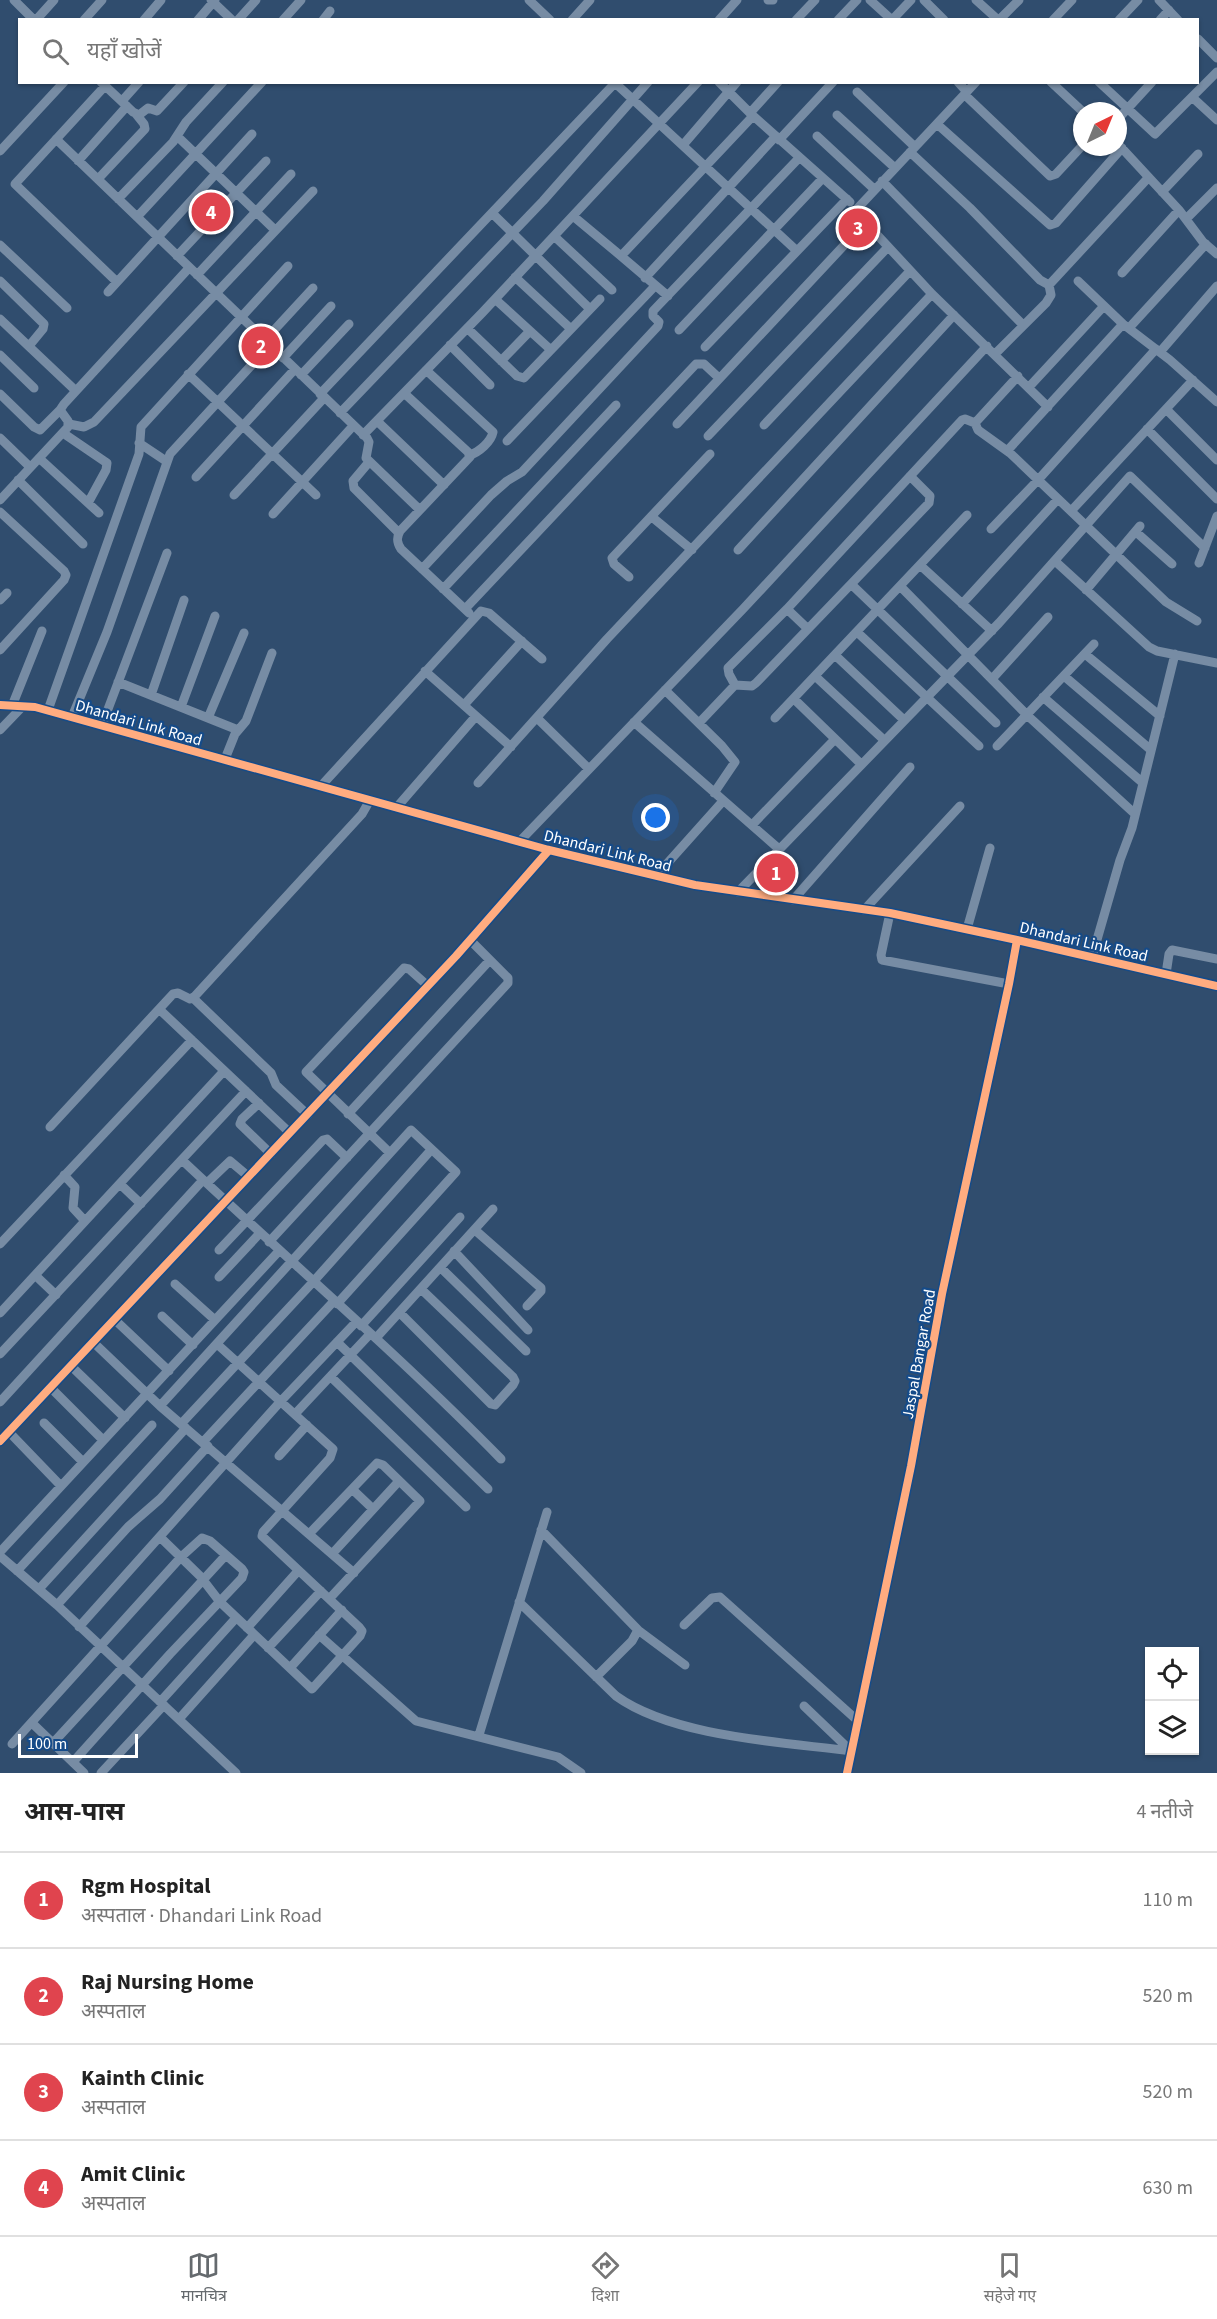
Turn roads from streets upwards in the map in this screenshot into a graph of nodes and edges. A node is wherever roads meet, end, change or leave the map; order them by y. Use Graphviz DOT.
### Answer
graph roads {
  1 [pos="14,0"];
  2 [pos="54,0"];
  3 [pos="102,0"];
  4 [pos="161,0"];
  5 [pos="256,0"];
  6 [pos="301,0"];
  7 [pos="529,0"];
  8 [pos="546,0"];
  9 [pos="590,0"];
  10 [pos="737,0"];
  11 [pos="768,0"];
  12 [pos="773,0"];
  13 [pos="814,0"];
  14 [pos="857,0"];
  15 [pos="870,0"];
  16 [pos="911,0"];
  17 [pos="924,0"];
  18 [pos="976,0"];
  19 [pos="1019,0"];
  20 [pos="1072,0"];
  21 [pos="1138,0"];
  22 [pos="1159,0"];
  23 [pos="213,1"];
  24 [pos="538,9"];
  25 [pos="1169,10"];
  26 [pos="330,12"];
  27 [pos="33,18"];
  28 [pos="37,18"];
  29 [pos="86,18"];
  30 [pos="146,18"];
  31 [pos="200,18"];
  32 [pos="230,18"];
  33 [pos="240,18"];
  34 [pos="285,18"];
  35 [pos="325,18"];
  36 [pos="548,18"];
  37 [pos="574,18"];
  38 [pos="721,18"];
  39 [pos="798,18"];
  40 [pos="840,18"];
  41 [pos="890,18"];
  42 [pos="894,18"];
  43 [pos="943,18"];
  44 [pos="996,18"];
  45 [pos="1001,18"];
  46 [pos="1055,18"];
  47 [pos="1121,18"];
  48 [pos="1162,18"];
  49 [pos="1176,18"];
  50 [pos="1199,41"];
  51 [pos="1217,58"];
  52 [pos="1217,72"];
  53 [pos="62,84"];
  54 [pos="103,84"];
  55 [pos="138,84"];
  56 [pos="182,84"];
  57 [pos="221,84"];
  58 [pos="260,84"];
  59 [pos="614,84"];
  60 [pos="616,84"];
  61 [pos="646,84"];
  62 [pos="696,84"];
  63 [pos="721,84"];
  64 [pos="736,84"];
  65 [pos="776,84"];
  66 [pos="831,84"];
  67 [pos="959,84"];
  68 [pos="974,84"];
  69 [pos="1056,84"];
  70 [pos="1101,84"];
  71 [pos="1150,84"];
  72 [pos="857,92"];
  73 [pos="729,93"];
  74 [pos="966,93"];
  75 [pos="1192,97"];
  76 [pos="632,98"];
  77 [pos="1073,102"];
  78 [pos="1120,102"];
  79 [pos="124,104"];
  80 [pos="1127,109"];
  81 [pos="136,114"];
  82 [pos="752,115"];
  83 [pos="837,115"];
  84 [pos="1217,120"];
  85 [pos="659,123"];
  86 [pos="937,124"];
  87 [pos="252,134"];
  88 [pos="177,136"];
  89 [pos="817,136"];
  90 [pos="777,138"];
  91 [pos="56,139"];
  92 [pos="683,145"];
  93 [pos="912,149"];
  94 [pos="0,151"];
  95 [pos="196,154"];
  96 [pos="1127,154"];
  97 [pos="1198,154"];
  98 [pos="1073,156"];
  99 [pos="1112,156"];
  100 [pos="799,158"];
  101 [pos="78,161"];
  102 [pos="266,161"];
  103 [pos="706,166"];
  104 [pos="895,168"];
  105 [pos="216,174"];
  106 [pos="291,174"];
  107 [pos="823,178"];
  108 [pos="1149,178"];
  109 [pos="98,179"];
  110 [pos="882,181"];
  111 [pos="729,187"];
  112 [pos="1217,188"];
  113 [pos="874,189"];
  114 [pos="314,191"];
  115 [pos="1162,192"];
  116 [pos="236,193"];
  117 [pos="118,199"];
  118 [pos="847,199"];
  119 [pos="752,207"];
  120 [pos="857,207"];
  121 [pos="1179,210"];
  122 [pos="256,212"];
  123 [pos="492,213"];
  124 [pos="573,216"];
  125 [pos="137,217"];
  126 [pos="1186,219"];
  127 [pos="774,229"];
  128 [pos="275,230"];
  129 [pos="512,233"];
  130 [pos="554,236"];
  131 [pos="158,238"];
  132 [pos="849,240"];
  133 [pos="1206,244"];
  134 [pos="0,245"];
  135 [pos="888,247"];
  136 [pos="797,251"];
  137 [pos="1216,251"];
  138 [pos="177,256"];
  139 [pos="535,256"];
  140 [pos="621,256"];
  141 [pos="288,266"];
  142 [pos="189,268"];
  143 [pos="910,271"];
  144 [pos="1122,273"];
  145 [pos="197,275"];
  146 [pos="515,277"];
  147 [pos="645,278"];
  148 [pos="0,281"];
  149 [pos="1078,281"];
  150 [pos="117,282"];
  151 [pos="1048,285"];
  152 [pos="655,286"];
  153 [pos="1217,286"];
  154 [pos="313,288"];
  155 [pos="612,290"];
  156 [pos="108,292"];
  157 [pos="215,292"];
  158 [pos="932,294"];
  159 [pos="668,296"];
  160 [pos="495,299"];
  161 [pos="600,299"];
  162 [pos="332,306"];
  163 [pos="1104,306"];
  164 [pos="68,308"];
  165 [pos="590,309"];
  166 [pos="954,315"];
  167 [pos="240,317"];
  168 [pos="0,319"];
  169 [pos="349,324"];
  170 [pos="1023,325"];
  171 [pos="1126,326"];
  172 [pos="467,328"];
  173 [pos="571,329"];
  174 [pos="679,330"];
  175 [pos="530,331"];
  176 [pos="267,342"];
  177 [pos="450,345"];
  178 [pos="29,346"];
  179 [pos="987,346"];
  180 [pos="705,347"];
  181 [pos="551,350"];
  182 [pos="1158,351"];
  183 [pos="995,354"];
  184 [pos="0,355"];
  185 [pos="283,358"];
  186 [pos="501,361"];
  187 [pos="426,370"];
  188 [pos="298,372"];
  189 [pos="188,374"];
  190 [pos="1018,376"];
  191 [pos="719,378"];
  192 [pos="1193,380"];
  193 [pos="490,384"];
  194 [pos="1029,387"];
  195 [pos="34,388"];
  196 [pos="76,391"];
  197 [pos="404,393"];
  198 [pos="0,394"];
  199 [pos="322,396"];
  200 [pos="216,401"];
  201 [pos="1217,402"];
  202 [pos="616,405"];
  203 [pos="1048,407"];
  204 [pos="1166,409"];
  205 [pos="60,410"];
  206 [pos="340,413"];
  207 [pos="376,421"];
  208 [pos="975,423"];
  209 [pos="69,424"];
  210 [pos="676,424"];
  211 [pos="764,425"];
  212 [pos="353,426"];
  213 [pos="242,427"];
  214 [pos="1148,429"];
  215 [pos="63,433"];
  216 [pos="363,435"];
  217 [pos="708,436"];
  218 [pos="0,438"];
  219 [pos="507,441"];
  220 [pos="139,443"];
  221 [pos="1007,451"];
  222 [pos="272,454"];
  223 [pos="710,454"];
  224 [pos="470,455"];
  225 [pos="39,458"];
  226 [pos="1217,460"];
  227 [pos="166,461"];
  228 [pos="369,462"];
  229 [pos="30,467"];
  230 [pos="196,477"];
  231 [pos="910,477"];
  232 [pos="18,480"];
  233 [pos="1038,480"];
  234 [pos="302,482"];
  235 [pos="444,485"];
  236 [pos="234,495"];
  237 [pos="316,495"];
  238 [pos="1,496"];
  239 [pos="1058,499"];
  240 [pos="1217,499"];
  241 [pos="88,503"];
  242 [pos="420,510"];
  243 [pos="1071,511"];
  244 [pos="0,512"];
  245 [pos="99,513"];
  246 [pos="273,514"];
  247 [pos="967,515"];
  248 [pos="1217,516"];
  249 [pos="652,517"];
  250 [pos="1086,526"];
  251 [pos="990,529"];
  252 [pos="399,533"];
  253 [pos="83,544"];
  254 [pos="1205,548"];
  255 [pos="692,550"];
  256 [pos="738,550"];
  257 [pos="167,553"];
  258 [pos="1117,555"];
  259 [pos="1056,562"];
  260 [pos="1199,563"];
  261 [pos="1172,564"];
  262 [pos="920,565"];
  263 [pos="422,569"];
  264 [pos="629,577"];
  265 [pos="851,584"];
  266 [pos="900,586"];
  267 [pos="443,589"];
  268 [pos="1086,590"];
  269 [pos="184,600"];
  270 [pos="962,604"];
  271 [pos="465,609"];
  272 [pos="787,609"];
  273 [pos="878,609"];
  274 [pos="215,616"];
  275 [pos="1048,617"];
  276 [pos="474,618"];
  277 [pos="1197,621"];
  278 [pos="808,629"];
  279 [pos="42,631"];
  280 [pos="992,631"];
  281 [pos="857,632"];
  282 [pos="244,633"];
  283 [pos="522,641"];
  284 [pos="1094,644"];
  285 [pos="0,650"];
  286 [pos="272,653"];
  287 [pos="969,654"];
  288 [pos="1085,654"];
  289 [pos="1175,654"];
  290 [pos="836,655"];
  291 [pos="542,659"];
  292 [pos="1217,663"];
  293 [pos="425,671"];
  294 [pos="815,676"];
  295 [pos="947,676"];
  296 [pos="1064,676"];
  297 [pos="992,679"];
  298 [pos="118,682"];
  299 [pos="735,685"];
  300 [pos="665,690"];
  301 [pos="151,695"];
  302 [pos="927,697"];
  303 [pos="1044,697"];
  304 [pos="794,699"];
  305 [pos="0,705"];
  306 [pos="464,705"];
  307 [pos="12,706"];
  308 [pos="22,706"];
  309 [pos="181,707"];
  310 [pos="48,710"];
  311 [pos="1026,715"];
  312 [pos="476,716"];
  313 [pos="1160,716"];
  314 [pos="72,717"];
  315 [pos="208,717"];
  316 [pos="537,718"];
  317 [pos="775,718"];
  318 [pos="904,720"];
  319 [pos="634,722"];
  320 [pos="699,723"];
  321 [pos="996,723"];
  322 [pos="102,725"];
  323 [pos="0,730"];
  324 [pos="238,730"];
  325 [pos="835,739"];
  326 [pos="884,740"];
  327 [pos="997,746"];
  328 [pos="511,747"];
  329 [pos="979,747"];
  330 [pos="1151,750"];
  331 [pos="225,759"];
  332 [pos="861,764"];
  333 [pos="910,767"];
  334 [pos="589,769"];
  335 [pos="478,783"];
  336 [pos="1143,783"];
  337 [pos="321,786"];
  338 [pos="714,793"];
  339 [pos="370,800"];
  340 [pos="723,801"];
  341 [pos="960,806"];
  342 [pos="397,807"];
  343 [pos="1135,814"];
  344 [pos="752,825"];
  345 [pos="520,842"];
  346 [pos="990,848"];
  347 [pos="779,849"];
  348 [pos="549,850"];
  349 [pos="656,876"];
  350 [pos="738,892"];
  351 [pos="793,900"];
  352 [pos="864,910"];
  353 [pos="890,914"];
  354 [pos="967,929"];
  355 [pos="470,940"];
  356 [pos="1017,940"];
  357 [pos="1092,957"];
  358 [pos="1217,959"];
  359 [pos="490,960"];
  360 [pos="1166,974"];
  361 [pos="1010,984"];
  362 [pos="428,986"];
  363 [pos="1217,986"];
  364 [pos="193,998"];
  365 [pos="159,1009"];
  366 [pos="192,1040"];
  367 [pos="224,1071"];
  368 [pos="246,1091"];
  369 [pos="327,1094"];
  370 [pos="259,1103"];
  371 [pos="348,1114"];
  372 [pos="308,1115"];
  373 [pos="50,1127"];
  374 [pos="290,1133"];
  375 [pos="369,1134"];
  376 [pos="431,1150"];
  377 [pos="390,1153"];
  378 [pos="271,1154"];
  379 [pos="347,1158"];
  380 [pos="182,1160"];
  381 [pos="64,1175"];
  382 [pos="249,1177"];
  383 [pos="205,1182"];
  384 [pos="120,1184"];
  385 [pos="226,1201"];
  386 [pos="141,1204"];
  387 [pos="493,1209"];
  388 [pos="460,1217"];
  389 [pos="246,1220"];
  390 [pos="85,1221"];
  391 [pos="476,1230"];
  392 [pos="260,1233"];
  393 [pos="269,1242"];
  394 [pos="0,1244"];
  395 [pos="219,1250"];
  396 [pos="279,1251"];
  397 [pos="454,1251"];
  398 [pos="291,1262"];
  399 [pos="441,1268"];
  400 [pos="35,1275"];
  401 [pos="219,1277"];
  402 [pos="313,1282"];
  403 [pos="175,1284"];
  404 [pos="421,1289"];
  405 [pos="56,1295"];
  406 [pos="335,1303"];
  407 [pos="527,1306"];
  408 [pos="0,1313"];
  409 [pos="400,1313"];
  410 [pos="162,1316"];
  411 [pos="114,1319"];
  412 [pos="215,1320"];
  413 [pos="358,1324"];
  414 [pos="528,1330"];
  415 [pos="373,1336"];
  416 [pos="93,1342"];
  417 [pos="337,1342"];
  418 [pos="217,1344"];
  419 [pos="193,1345"];
  420 [pos="526,1351"];
  421 [pos="0,1354"];
  422 [pos="351,1355"];
  423 [pos="237,1362"];
  424 [pos="71,1366"];
  425 [pos="168,1371"];
  426 [pos="331,1377"];
  427 [pos="259,1382"];
  428 [pos="50,1388"];
  429 [pos="147,1393"];
  430 [pos="0,1402"];
  431 [pos="280,1402"];
  432 [pos="160,1406"];
  433 [pos="295,1414"];
  434 [pos="124,1418"];
  435 [pos="44,1423"];
  436 [pos="152,1425"];
  437 [pos="307,1425"];
  438 [pos="184,1426"];
  439 [pos="9,1432"];
  440 [pos="103,1440"];
  441 [pos="0,1441"];
  442 [pos="205,1444"];
  443 [pos="279,1456"];
  444 [pos="501,1459"];
  445 [pos="83,1462"];
  446 [pos="226,1462"];
  447 [pos="399,1481"];
  448 [pos="61,1486"];
  449 [pos="352,1489"];
  450 [pos="488,1489"];
  451 [pos="466,1507"];
  452 [pos="373,1509"];
  453 [pos="282,1510"];
  454 [pos="547,1512"];
  455 [pos="541,1530"];
  456 [pos="309,1533"];
  457 [pos="160,1537"];
  458 [pos="0,1551"];
  459 [pos="332,1554"];
  460 [pos="226,1555"];
  461 [pos="0,1556"];
  462 [pos="181,1557"];
  463 [pos="17,1571"];
  464 [pos="298,1571"];
  465 [pos="354,1573"];
  466 [pos="202,1580"];
  467 [pos="39,1589"];
  468 [pos="321,1591"];
  469 [pos="330,1598"];
  470 [pos="220,1602"];
  471 [pos="519,1602"];
  472 [pos="57,1605"];
  473 [pos="342,1610"];
  474 [pos="236,1618"];
  475 [pos="684,1625"];
  476 [pos="79,1627"];
  477 [pos="247,1628"];
  478 [pos="638,1630"];
  479 [pos="254,1635"];
  480 [pos="319,1635"];
  481 [pos="101,1647"];
  482 [pos="268,1648"];
  483 [pos="342,1656"];
  484 [pos="685,1665"];
  485 [pos="123,1668"];
  486 [pos="290,1668"];
  487 [pos="596,1677"];
  488 [pos="141,1685"];
  489 [pos="162,1704"];
  490 [pos="804,1706"];
  491 [pos="179,1719"];
  492 [pos="858,1721"];
  493 [pos="32,1722"];
  494 [pos="478,1735"];
  495 [pos="53,1743"];
  496 [pos="12,1744"];
  497 [pos="852,1751"];
  498 [pos="73,1762"];
  499 [pos="84,1773"];
  500 [pos="101,1773"];
  501 [pos="236,1773"];
  502 [pos="581,1773"];
  503 [pos="847,1773"];
  1 -- 27 [label="street"];
  2 -- 28 [label="street"];
  3 -- 29 [label="street"];
  4 -- 30 [label="street"];
  5 -- 33 [label="street"];
  6 -- 34 [label="street"];
  7 -- 24 [label="street"];
  8 -- 24 [label="street"];
  9 -- 37 [label="street"];
  10 -- 38 [label="street"];
  11 -- 12 [label="street"];
  13 -- 39 [label="street"];
  14 -- 40 [label="street"];
  15 -- 41 [label="street"];
  16 -- 42 [label="street"];
  17 -- 43 [label="street"];
  18 -- 44 [label="street"];
  19 -- 45 [label="street"];
  20 -- 46 [label="street"];
  21 -- 47 [label="street"];
  22 -- 25 [label="street"];
  23 -- 31 [label="street"];
  23 -- 32 [label="street"];
  24 -- 36 [label="street"];
  25 -- 48 [label="street"];
  25 -- 49 [label="street"];
  26 -- 35 [label="street"];
  50 -- 51 [label="street"];
  52 -- 75 [label="street"];
  53 -- 94 [label="street"];
  54 -- 79 [label="street"];
  54 -- 91 [label="street"];
  55 -- 79 [label="street"];
  56 -- 81 [label="street"];
  57 -- 88 [label="street"];
  58 -- 95 [label="street"];
  59 -- 123 [label="street"];
  60 -- 76 [label="street"];
  61 -- 76 [label="street"];
  62 -- 85 [label="street"];
  63 -- 73 [label="street"];
  64 -- 73 [label="street"];
  65 -- 82 [label="street"];
  66 -- 90 [label="street"];
  67 -- 74 [label="street"];
  68 -- 74 [label="street"];
  69 -- 77 [label="street"];
  70 -- 78 [label="street"];
  71 -- 80 [label="street"];
  72 -- 93 [label="street"];
  73 -- 82 [label="street"];
  73 -- 92 [label="street"];
  74 -- 86 [label="street"];
  74 -- 98 [label="street"];
  75 -- 80 [label="street"];
  75 -- 84 [label="street"];
  76 -- 85 [label="street"];
  76 -- 129 [label="street"];
  79 -- 81 [label="street"];
  79 -- 101 [label="street"];
  81 -- 109 [label="street"];
  82 -- 90 [label="street"];
  82 -- 103 [label="street"];
  83 -- 104 [label="street"];
  85 -- 92 [label="street"];
  85 -- 124 [label="street"];
  86 -- 93 [label="street"];
  86 -- 99 [label="street"];
  87 -- 105 [label="street"];
  88 -- 95 [label="street"];
  88 -- 117 [label="street"];
  89 -- 113 [label="street"];
  90 -- 100 [label="street"];
  90 -- 111 [label="street"];
  91 -- 101 [label="street"];
  91 -- 150 [label="street"];
  92 -- 103 [label="street"];
  93 -- 104 [label="street"];
  93 -- 151 [label="street"];
  95 -- 105 [label="street"];
  95 -- 125 [label="street"];
  96 -- 108 [label="street"];
  97 -- 115 [label="street"];
  100 -- 107 [label="street"];
  100 -- 119 [label="street"];
  101 -- 109 [label="street"];
  102 -- 116 [label="street"];
  103 -- 111 [label="street"];
  103 -- 140 [label="street"];
  104 -- 110 [label="street"];
  105 -- 116 [label="street"];
  105 -- 131 [label="street"];
  106 -- 122 [label="street"];
  107 -- 118 [label="street"];
  107 -- 127 [label="street"];
  108 -- 115 [label="street"];
  108 -- 151 [label="street"];
  109 -- 117 [label="street"];
  110 -- 113 [label="street"];
  110 -- 170 [label="street"];
  111 -- 119 [label="street"];
  111 -- 147 [label="street"];
  112 -- 126 [label="street"];
  113 -- 120 [label="street"];
  114 -- 128 [label="street"];
  115 -- 121 [label="street"];
  116 -- 122 [label="street"];
  116 -- 138 [label="street"];
  117 -- 125 [label="street"];
  118 -- 120 [label="street"];
  118 -- 136 [label="street"];
  119 -- 127 [label="street"];
  119 -- 159 [label="street"];
  120 -- 135 [label="street"];
  121 -- 126 [label="street"];
  121 -- 144 [label="street"];
  122 -- 128 [label="street"];
  122 -- 145 [label="street"];
  123 -- 129 [label="street"];
  123 -- 199 [label="street"];
  124 -- 130 [label="street"];
  124 -- 140 [label="street"];
  125 -- 131 [label="street"];
  126 -- 133 [label="street"];
  127 -- 136 [label="street"];
  127 -- 174 [label="street"];
  128 -- 157 [label="street"];
  129 -- 139 [label="street"];
  129 -- 206 [label="street"];
  130 -- 139 [label="street"];
  130 -- 155 [label="street"];
  131 -- 138 [label="street"];
  131 -- 150 [label="street"];
  132 -- 191 [label="street"];
  133 -- 137 [label="street"];
  133 -- 171 [label="street"];
  134 -- 164 [label="street"];
  135 -- 143 [label="street"];
  135 -- 217 [label="street"];
  136 -- 180 [label="street"];
  138 -- 142 [label="street"];
  139 -- 146 [label="street"];
  139 -- 165 [label="street"];
  140 -- 147 [label="street"];
  141 -- 167 [label="street"];
  142 -- 145 [label="street"];
  142 -- 196 [label="street"];
  143 -- 158 [label="street"];
  143 -- 211 [label="street"];
  145 -- 157 [label="street"];
  146 -- 160 [label="street"];
  146 -- 173 [label="street"];
  147 -- 152 [label="street"];
  148 -- 178 [label="street"];
  149 -- 163 [label="street"];
  150 -- 156 [label="street"];
  151 -- 170 [label="street"];
  152 -- 159 [label="street"];
  152 -- 219 [label="street"];
  153 -- 182 [label="street"];
  154 -- 176 [label="street"];
  157 -- 167 [label="street"];
  157 -- 209 [label="street"];
  158 -- 166 [label="street"];
  158 -- 255 [label="street"];
  159 -- 263 [label="street"];
  160 -- 172 [label="street"];
  160 -- 175 [label="street"];
  161 -- 165 [label="street"];
  162 -- 185 [label="street"];
  163 -- 171 [label="street"];
  163 -- 194 [label="street"];
  165 -- 173 [label="street"];
  166 -- 179 [label="street"];
  166 -- 256 [label="street"];
  167 -- 176 [label="street"];
  167 -- 189 [label="street"];
  168 -- 178 [label="street"];
  169 -- 188 [label="street"];
  170 -- 183 [label="street"];
  171 -- 182 [label="street"];
  171 -- 203 [label="street"];
  172 -- 177 [label="street"];
  172 -- 186 [label="street"];
  173 -- 181 [label="street"];
  175 -- 181 [label="street"];
  175 -- 186 [label="street"];
  176 -- 185 [label="street"];
  176 -- 200 [label="street"];
  177 -- 187 [label="street"];
  177 -- 193 [label="street"];
  178 -- 196 [label="street"];
  179 -- 183 [label="street"];
  179 -- 300 [label="street"];
  181 -- 186 [label="street"];
  182 -- 192 [label="street"];
  182 -- 233 [label="street"];
  183 -- 190 [label="street"];
  184 -- 195 [label="street"];
  185 -- 188 [label="street"];
  187 -- 197 [label="street"];
  187 -- 224 [label="street"];
  188 -- 199 [label="street"];
  188 -- 213 [label="street"];
  189 -- 200 [label="street"];
  189 -- 220 [label="street"];
  190 -- 194 [label="street"];
  190 -- 208 [label="street"];
  191 -- 210 [label="street"];
  191 -- 271 [label="street"];
  192 -- 201 [label="street"];
  192 -- 204 [label="street"];
  194 -- 203 [label="street"];
  196 -- 205 [label="street"];
  197 -- 207 [label="street"];
  197 -- 224 [label="street"];
  198 -- 205 [label="street"];
  199 -- 206 [label="street"];
  199 -- 222 [label="street"];
  200 -- 213 [label="street"];
  200 -- 227 [label="street"];
  202 -- 267 [label="street"];
  203 -- 221 [label="street"];
  204 -- 214 [label="street"];
  204 -- 226 [label="street"];
  205 -- 209 [label="street"];
  206 -- 212 [label="street"];
  207 -- 216 [label="street"];
  207 -- 235 [label="street"];
  208 -- 221 [label="street"];
  208 -- 231 [label="street"];
  209 -- 215 [label="street"];
  212 -- 216 [label="street"];
  212 -- 234 [label="street"];
  213 -- 222 [label="street"];
  213 -- 230 [label="street"];
  214 -- 240 [label="street"];
  214 -- 243 [label="street"];
  215 -- 225 [label="street"];
  215 -- 241 [label="street"];
  216 -- 228 [label="street"];
  218 -- 229 [label="street"];
  220 -- 227 [label="street"];
  220 -- 310 [label="street"];
  221 -- 233 [label="street"];
  222 -- 234 [label="street"];
  222 -- 236 [label="street"];
  223 -- 249 [label="street"];
  224 -- 235 [label="street"];
  225 -- 229 [label="street"];
  225 -- 241 [label="street"];
  227 -- 314 [label="street"];
  228 -- 242 [label="street"];
  228 -- 252 [label="street"];
  229 -- 232 [label="street"];
  231 -- 265 [label="street"];
  231 -- 272 [label="street"];
  232 -- 238 [label="street"];
  232 -- 253 [label="street"];
  233 -- 239 [label="street"];
  233 -- 251 [label="street"];
  234 -- 237 [label="street"];
  234 -- 246 [label="street"];
  235 -- 242 [label="street"];
  239 -- 243 [label="street"];
  239 -- 270 [label="street"];
  241 -- 245 [label="street"];
  242 -- 252 [label="street"];
  243 -- 250 [label="street"];
  244 -- 285 [label="street"];
  247 -- 262 [label="street"];
  248 -- 254 [label="street"];
  249 -- 255 [label="street"];
  249 -- 264 [label="street"];
  250 -- 254 [label="street"];
  250 -- 258 [label="street"];
  250 -- 259 [label="street"];
  252 -- 263 [label="street"];
  254 -- 260 [label="street"];
  255 -- 316 [label="street"];
  257 -- 298 [label="street"];
  258 -- 261 [label="street"];
  258 -- 268 [label="street"];
  258 -- 277 [label="street"];
  259 -- 268 [label="street"];
  259 -- 280 [label="street"];
  262 -- 266 [label="street"];
  262 -- 270 [label="street"];
  263 -- 267 [label="street"];
  265 -- 273 [label="street"];
  265 -- 278 [label="street"];
  266 -- 273 [label="street"];
  266 -- 287 [label="street"];
  267 -- 271 [label="street"];
  268 -- 289 [label="street"];
  269 -- 301 [label="street"];
  270 -- 280 [label="street"];
  271 -- 276 [label="street"];
  272 -- 278 [label="street"];
  272 -- 299 [label="street"];
  273 -- 281 [label="street"];
  273 -- 295 [label="street"];
  274 -- 309 [label="street"];
  275 -- 297 [label="street"];
  276 -- 283 [label="street"];
  276 -- 293 [label="street"];
  278 -- 299 [label="street"];
  279 -- 307 [label="street"];
  280 -- 287 [label="street"];
  281 -- 290 [label="street"];
  281 -- 302 [label="street"];
  282 -- 315 [label="street"];
  283 -- 291 [label="street"];
  283 -- 306 [label="street"];
  284 -- 288 [label="street"];
  286 -- 324 [label="street"];
  287 -- 295 [label="street"];
  287 -- 297 [label="street"];
  288 -- 296 [label="street"];
  288 -- 313 [label="street"];
  289 -- 292 [label="street"];
  289 -- 313 [label="street"];
  290 -- 294 [label="street"];
  290 -- 318 [label="street"];
  293 -- 306 [label="street"];
  293 -- 337 [label="street"];
  294 -- 304 [label="street"];
  294 -- 326 [label="street"];
  295 -- 302 [label="street"];
  295 -- 321 [label="street"];
  296 -- 303 [label="street"];
  296 -- 330 [label="street"];
  297 -- 311 [label="street"];
  298 -- 301 [label="street"];
  298 -- 322 [label="street"];
  299 -- 320 [label="street"];
  300 -- 319 [label="street"];
  300 -- 320 [label="street"];
  301 -- 309 [label="street"];
  302 -- 318 [label="street"];
  302 -- 329 [label="street"];
  303 -- 311 [label="street"];
  303 -- 336 [label="street"];
  304 -- 317 [label="street"];
  304 -- 325 [label="street"];
  305 -- 307 [label="street, Dhandari Link Road"];
  306 -- 312 [label="street"];
  307 -- 308 [label="street, Dhandari Link Road"];
  308 -- 310 [label="street, Dhandari Link Road"];
  308 -- 323 [label="street"];
  309 -- 315 [label="street"];
  310 -- 314 [label="street, Dhandari Link Road"];
  311 -- 327 [label="street"];
  311 -- 343 [label="street"];
  312 -- 328 [label="street"];
  312 -- 342 [label="street"];
  313 -- 330 [label="street"];
  314 -- 322 [label="street, Dhandari Link Road"];
  315 -- 324 [label="street"];
  316 -- 328 [label="street"];
  316 -- 334 [label="street"];
  318 -- 326 [label="street"];
  319 -- 334 [label="street"];
  319 -- 338 [label="street"];
  320 -- 338 [label="street"];
  322 -- 331 [label="street, Dhandari Link Road"];
  324 -- 331 [label="street"];
  325 -- 332 [label="street"];
  325 -- 344 [label="street"];
  326 -- 332 [label="street"];
  328 -- 335 [label="street"];
  330 -- 336 [label="street"];
  331 -- 337 [label="street, Dhandari Link Road"];
  332 -- 347 [label="street"];
  333 -- 351 [label="street"];
  334 -- 345 [label="street"];
  336 -- 343 [label="street"];
  337 -- 339 [label="street, Dhandari Link Road"];
  338 -- 340 [label="street"];
  339 -- 342 [label="street, Dhandari Link Road"];
  339 -- 364 [label="street"];
  340 -- 344 [label="street"];
  340 -- 349 [label="street"];
  341 -- 352 [label="street"];
  342 -- 345 [label="street, Dhandari Link Road"];
  343 -- 357 [label="street"];
  344 -- 347 [label="street"];
  345 -- 348 [label="street, Dhandari Link Road"];
  346 -- 354 [label="street"];
  347 -- 350 [label="street"];
  348 -- 349 [label="street, Dhandari Link Road"];
  348 -- 355 [label="street"];
  349 -- 350 [label="street, Dhandari Link Road"];
  350 -- 351 [label="street, Dhandari Link Road"];
  351 -- 352 [label="street, Dhandari Link Road"];
  352 -- 353 [label="street, Dhandari Link Road"];
  353 -- 354 [label="street, Dhandari Link Road"];
  353 -- 361 [label="street"];
  354 -- 356 [label="street, Dhandari Link Road"];
  355 -- 359 [label="street"];
  355 -- 362 [label="street"];
  356 -- 357 [label="street, Dhandari Link Road"];
  356 -- 361 [label="street, Jaspal Bangar Road"];
  357 -- 360 [label="street, Dhandari Link Road"];
  358 -- 360 [label="street"];
  359 -- 371 [label="street"];
  359 -- 375 [label="street"];
  360 -- 363 [label="street, Dhandari Link Road"];
  361 -- 492 [label="street, Jaspal Bangar Road"];
  362 -- 369 [label="street"];
  362 -- 369 [label="street"];
  364 -- 365 [label="street"];
  364 -- 372 [label="street"];
  365 -- 366 [label="street"];
  365 -- 373 [label="street"];
  366 -- 367 [label="street"];
  366 -- 381 [label="street"];
  367 -- 368 [label="street"];
  367 -- 384 [label="street"];
  368 -- 370 [label="street"];
  368 -- 380 [label="street"];
  369 -- 371 [label="street"];
  369 -- 372 [label="street"];
  370 -- 374 [label="street"];
  370 -- 378 [label="street"];
  371 -- 375 [label="street"];
  372 -- 374 [label="street"];
  374 -- 378 [label="street"];
  375 -- 377 [label="street"];
  375 -- 379 [label="street"];
  376 -- 377 [label="street"];
  376 -- 402 [label="street"];
  376 -- 406 [label="street"];
  377 -- 398 [label="street"];
  378 -- 382 [label="street"];
  379 -- 389 [label="street"];
  379 -- 393 [label="street"];
  380 -- 383 [label="street"];
  380 -- 386 [label="street"];
  381 -- 390 [label="street"];
  381 -- 394 [label="street"];
  382 -- 383 [label="street"];
  382 -- 385 [label="street"];
  383 -- 385 [label="street"];
  383 -- 430 [label="street"];
  384 -- 386 [label="street"];
  384 -- 390 [label="street"];
  385 -- 389 [label="street"];
  385 -- 411 [label="street"];
  386 -- 405 [label="street"];
  387 -- 391 [label="street"];
  388 -- 413 [label="street"];
  389 -- 392 [label="street"];
  389 -- 395 [label="street"];
  390 -- 400 [label="street"];
  391 -- 397 [label="street"];
  391 -- 407 [label="street"];
  392 -- 393 [label="street"];
  392 -- 401 [label="street"];
  393 -- 396 [label="street"];
  396 -- 398 [label="street"];
  396 -- 412 [label="street"];
  397 -- 399 [label="street"];
  397 -- 414 [label="street"];
  398 -- 402 [label="street"];
  398 -- 418 [label="street"];
  399 -- 404 [label="street"];
  399 -- 420 [label="street"];
  400 -- 405 [label="street"];
  400 -- 408 [label="street"];
  402 -- 406 [label="street"];
  402 -- 423 [label="street"];
  403 -- 412 [label="street"];
  404 -- 409 [label="street"];
  404 -- 409 [label="street"];
  405 -- 421 [label="street"];
  406 -- 413 [label="street"];
  406 -- 427 [label="street"];
  409 -- 415 [label="street"];
  410 -- 419 [label="street"];
  411 -- 416 [label="street"];
  411 -- 425 [label="street"];
  412 -- 419 [label="street"];
  413 -- 415 [label="street"];
  413 -- 417 [label="street"];
  415 -- 422 [label="street"];
  415 -- 444 [label="street"];
  416 -- 424 [label="street"];
  416 -- 429 [label="street"];
  417 -- 422 [label="street"];
  417 -- 431 [label="street"];
  418 -- 423 [label="street"];
  418 -- 432 [label="street"];
  419 -- 425 [label="street"];
  422 -- 426 [label="street"];
  422 -- 450 [label="street"];
  423 -- 427 [label="street"];
  423 -- 438 [label="street"];
  424 -- 428 [label="street"];
  424 -- 434 [label="street"];
  425 -- 429 [label="street"];
  426 -- 433 [label="street"];
  426 -- 451 [label="street"];
  427 -- 431 [label="street"];
  427 -- 442 [label="street"];
  428 -- 439 [label="street"];
  428 -- 440 [label="street"];
  429 -- 432 [label="street"];
  429 -- 434 [label="street"];
  431 -- 433 [label="street"];
  431 -- 446 [label="street"];
  432 -- 438 [label="street"];
  433 -- 437 [label="street"];
  434 -- 440 [label="street"];
  435 -- 445 [label="street"];
  436 -- 463 [label="street"];
  437 -- 443 [label="street"];
  437 -- 453 [label="street"];
  438 -- 442 [label="street"];
  438 -- 467 [label="street"];
  439 -- 441 [label="street"];
  439 -- 448 [label="street"];
  440 -- 445 [label="street"];
  442 -- 446 [label="street"];
  442 -- 472 [label="street"];
  445 -- 448 [label="street"];
  446 -- 453 [label="street"];
  446 -- 457 [label="street"];
  447 -- 449 [label="street"];
  447 -- 452 [label="street"];
  447 -- 465 [label="street"];
  448 -- 458 [label="street"];
  449 -- 452 [label="street"];
  449 -- 456 [label="street"];
  452 -- 459 [label="street"];
  453 -- 456 [label="street"];
  453 -- 464 [label="street"];
  454 -- 455 [label="street"];
  455 -- 471 [label="street"];
  455 -- 478 [label="street"];
  456 -- 459 [label="street"];
  457 -- 462 [label="street"];
  457 -- 476 [label="street"];
  459 -- 465 [label="street"];
  460 -- 462 [label="street"];
  460 -- 466 [label="street"];
  460 -- 470 [label="street"];
  461 -- 463 [label="street"];
  462 -- 466 [label="street"];
  462 -- 481 [label="street"];
  463 -- 467 [label="street"];
  464 -- 468 [label="street"];
  464 -- 477 [label="street"];
  465 -- 469 [label="street"];
  466 -- 470 [label="street"];
  466 -- 485 [label="street"];
  467 -- 472 [label="street"];
  468 -- 469 [label="street"];
  468 -- 482 [label="street"];
  469 -- 473 [label="street"];
  470 -- 474 [label="street"];
  470 -- 488 [label="street"];
  471 -- 487 [label="street"];
  471 -- 494 [label="street"];
  472 -- 476 [label="street"];
  473 -- 480 [label="street"];
  473 -- 483 [label="street"];
  474 -- 477 [label="street"];
  474 -- 489 [label="street"];
  475 -- 492 [label="street"];
  476 -- 481 [label="street"];
  477 -- 479 [label="street"];
  478 -- 484 [label="street"];
  478 -- 487 [label="street"];
  479 -- 482 [label="street"];
  479 -- 491 [label="street"];
  480 -- 483 [label="street"];
  480 -- 486 [label="street"];
  481 -- 485 [label="street"];
  481 -- 493 [label="street"];
  482 -- 486 [label="street"];
  483 -- 486 [label="street"];
  483 -- 494 [label="street"];
  485 -- 488 [label="street"];
  485 -- 495 [label="street"];
  487 -- 497 [label="street"];
  488 -- 489 [label="street"];
  488 -- 498 [label="street"];
  489 -- 491 [label="street"];
  489 -- 500 [label="street"];
  490 -- 497 [label="street"];
  491 -- 501 [label="street"];
  492 -- 497 [label="street, Jaspal Bangar Road"];
  493 -- 495 [label="street"];
  493 -- 496 [label="street"];
  494 -- 502 [label="street"];
  495 -- 498 [label="street"];
  497 -- 503 [label="street, Jaspal Bangar Road"];
  498 -- 499 [label="street"];
}
